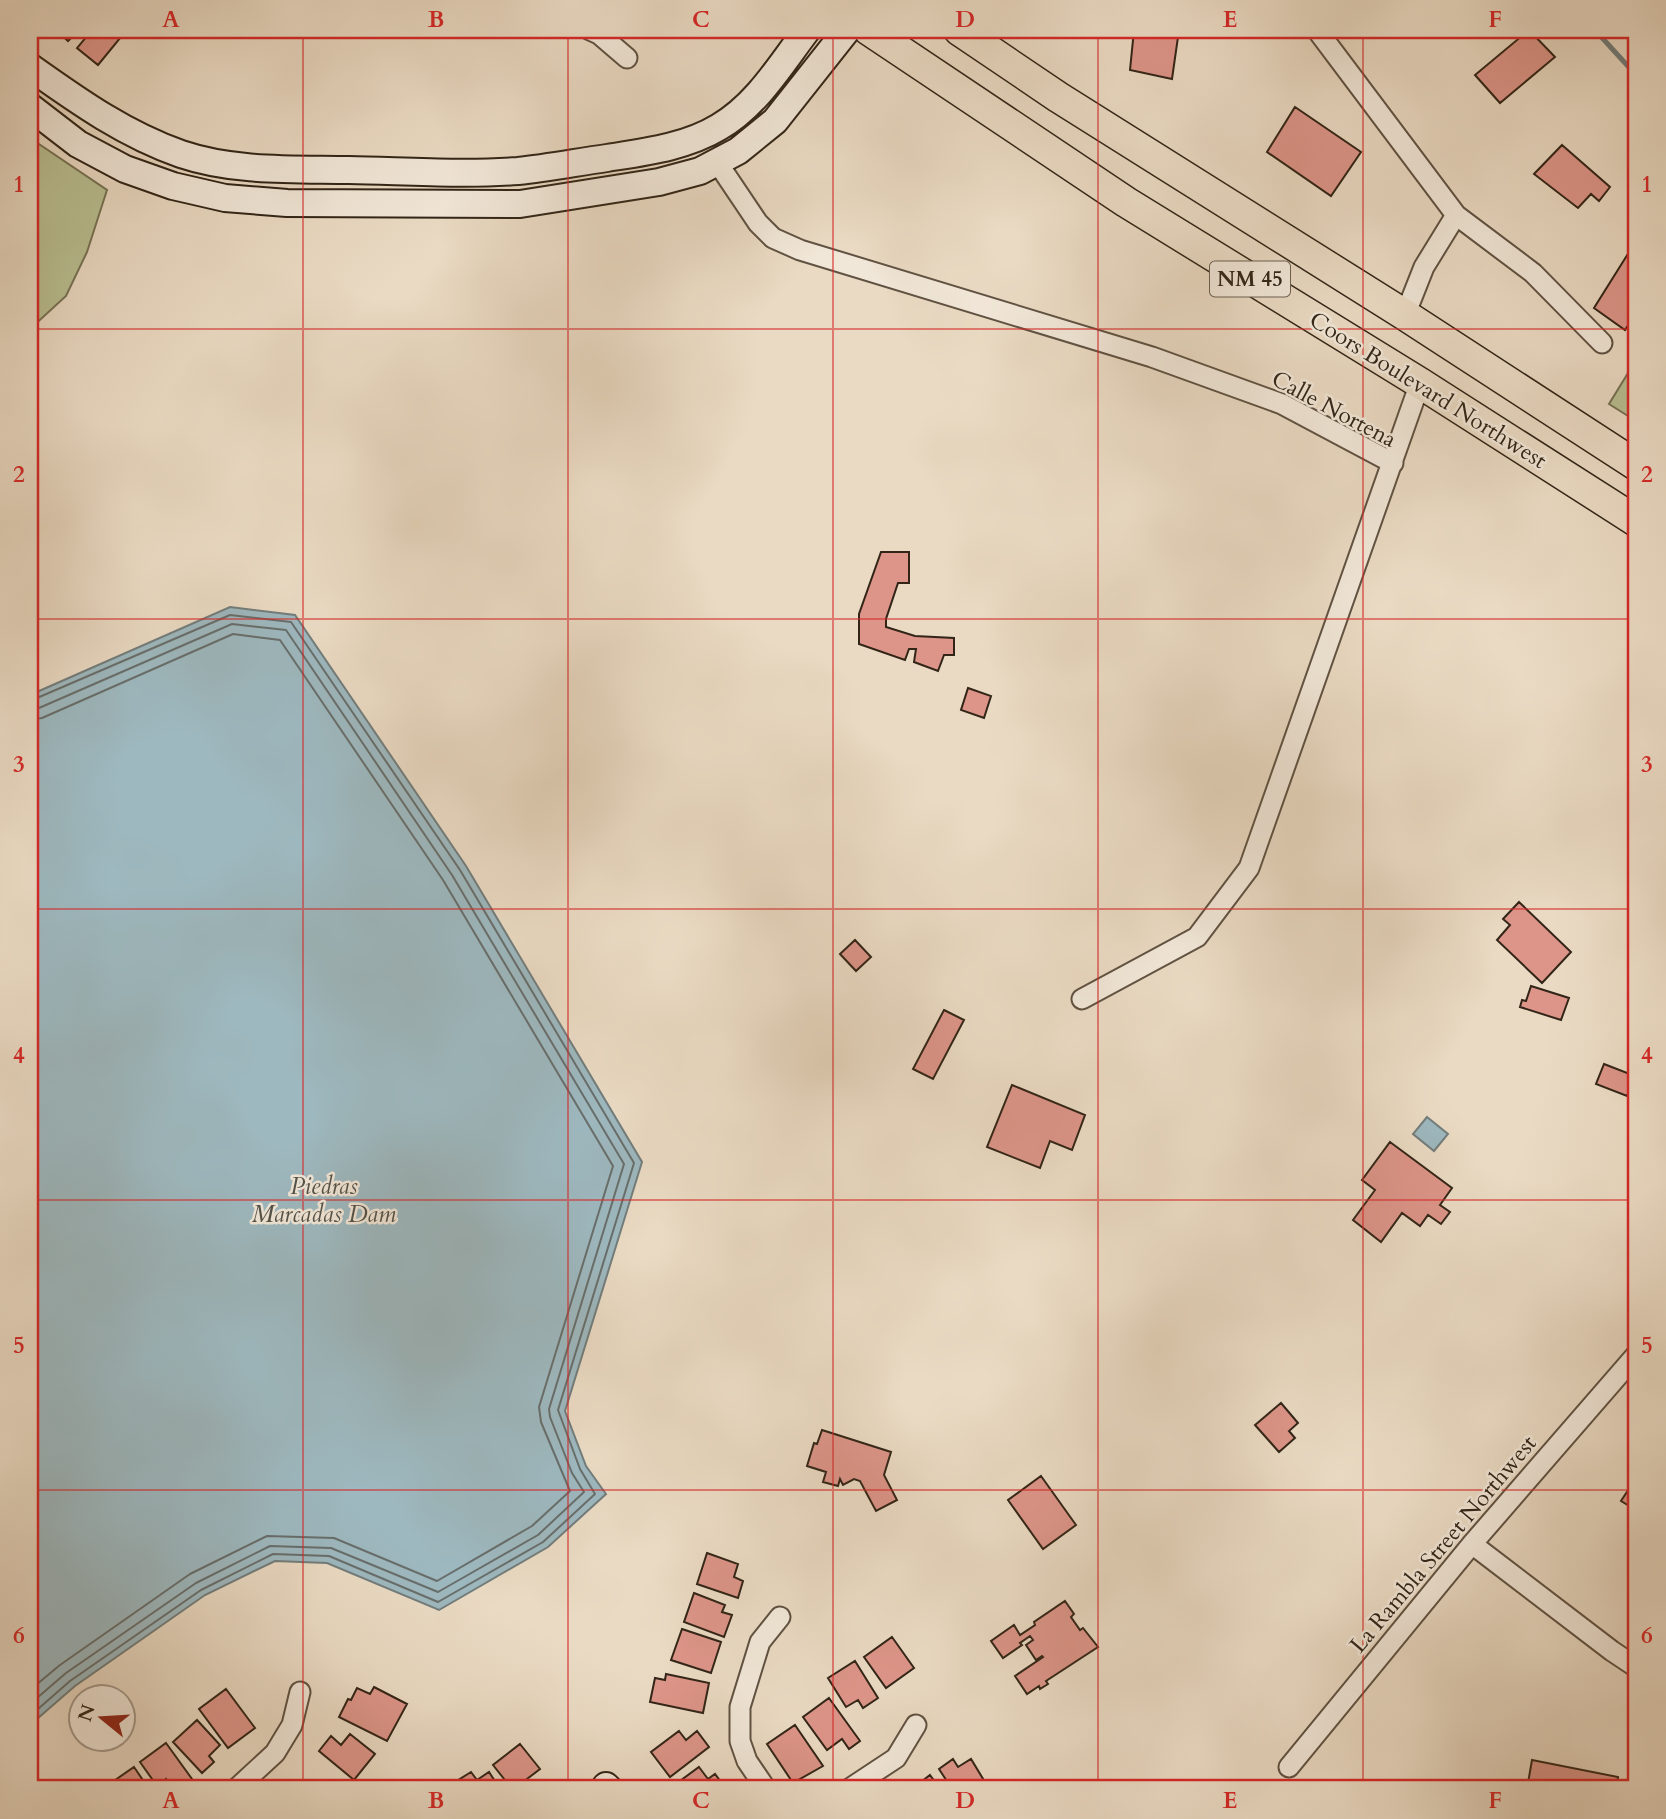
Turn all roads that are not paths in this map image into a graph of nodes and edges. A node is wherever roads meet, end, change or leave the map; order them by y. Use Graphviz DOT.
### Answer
graph roads {
  1 [pos="590,30"];
  2 [pos="807,30"];
  3 [pos="847,30"];
  4 [pos="869,30"];
  5 [pos="959,30"];
  6 [pos="1317,30"];
  7 [pos="627,58"];
  8 [pos="30,67"];
  9 [pos="30,107"];
  10 [pos="716,162"];
  11 [pos="1456,215"];
  12 [pos="1405,316"];
  13 [pos="1602,343"];
  14 [pos="1420,383"];
  15 [pos="1393,463"];
  16 [pos="1636,466"];
  17 [pos="1636,521"];
  18 [pos="1082,999"];
  19 [pos="1636,1355"];
  20 [pos="1472,1544"];
  21 [pos="780,1617"];
  22 [pos="1636,1667"];
  23 [pos="300,1692"];
  24 [pos="916,1725"];
  25 [pos="1289,1768"];
  26 [pos="236,1789"];
  27 [pos="766,1789"];
  28 [pos="849,1789"];
  1 -- 7 [label="street"];
  2 -- 8 [label="street"];
  3 -- 10 [label="street"];
  4 -- 14 [label="main road, Coors Boulevard Northwest / NM 45"];
  5 -- 12 [label="main road, Coors Boulevard Northwest / NM 45"];
  6 -- 11 [label="street"];
  9 -- 10 [label="street"];
  10 -- 15 [label="street, Calle Nortena"];
  11 -- 12 [label="street"];
  11 -- 13 [label="street"];
  12 -- 16 [label="main road, Coors Boulevard Northwest / NM 45"];
  14 -- 15 [label="street"];
  14 -- 17 [label="main road, Coors Boulevard Northwest / NM 45"];
  15 -- 18 [label="street, Calle Nortena"];
  19 -- 20 [label="street, La Rambla Street Northwest"];
  20 -- 22 [label="street"];
  20 -- 25 [label="street, La Rambla Street Northwest"];
  21 -- 27 [label="street"];
  23 -- 26 [label="street"];
  24 -- 28 [label="street"];
}
